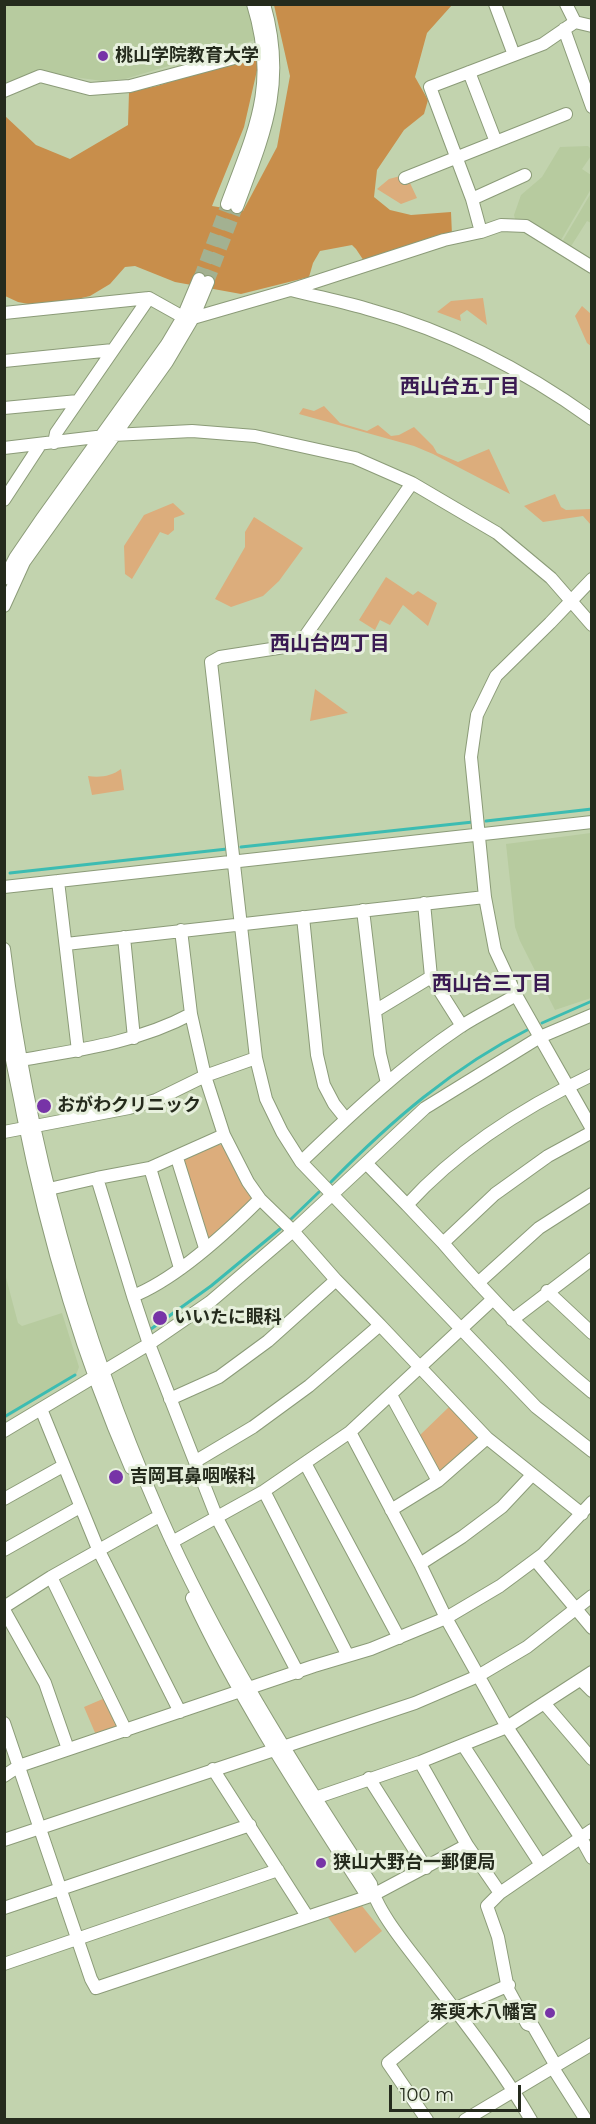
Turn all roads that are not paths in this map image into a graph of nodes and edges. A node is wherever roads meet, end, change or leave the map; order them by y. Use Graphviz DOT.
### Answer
graph roads {
  1 [pos="253,4"];
  2 [pos="264,4"];
  3 [pos="566,4"];
  4 [pos="500,6"];
  5 [pos="569,26"];
  6 [pos="591,26"];
  7 [pos="264,50"];
  8 [pos="514,55"];
  9 [pos="469,72"];
  10 [pos="4,90"];
  11 [pos="591,107"];
  12 [pos="566,114"];
  13 [pos="496,142"];
  14 [pos="456,158"];
  15 [pos="525,176"];
  16 [pos="405,178"];
  17 [pos="472,199"];
  18 [pos="481,232"];
  19 [pos="591,267"];
  20 [pos="204,281"];
  21 [pos="290,290"];
  22 [pos="149,298"];
  23 [pos="4,313"];
  24 [pos="188,317"];
  25 [pos="113,350"];
  26 [pos="4,361"];
  27 [pos="78,401"];
  28 [pos="4,408"];
  29 [pos="591,419"];
  30 [pos="113,435"];
  31 [pos="99,438"];
  32 [pos="54,443"];
  33 [pos="40,445"];
  34 [pos="4,448"];
  35 [pos="412,483"];
  36 [pos="9,488"];
  37 [pos="4,500"];
  38 [pos="4,579"];
  39 [pos="591,579"];
  40 [pos="570,601"];
  41 [pos="4,606"];
  42 [pos="591,626"];
  43 [pos="591,822"];
  44 [pos="479,836"];
  45 [pos="235,861"];
  46 [pos="58,881"];
  47 [pos="4,887"];
  48 [pos="485,897"];
  49 [pos="424,903"];
  50 [pos="363,910"];
  51 [pos="303,917"];
  52 [pos="241,923"];
  53 [pos="181,930"];
  54 [pos="124,937"];
  55 [pos="66,944"];
  56 [pos="4,949"];
  57 [pos="431,977"];
  58 [pos="516,995"];
  59 [pos="375,1011"];
  60 [pos="4,1012"];
  61 [pos="191,1014"];
  62 [pos="591,1015"];
  63 [pos="462,1026"];
  64 [pos="540,1036"];
  65 [pos="135,1038"];
  66 [pos="78,1051"];
  67 [pos="256,1058"];
  68 [pos="21,1060"];
  69 [pos="591,1075"];
  70 [pos="205,1076"];
  71 [pos="387,1083"];
  72 [pos="568,1086"];
  73 [pos="346,1119"];
  74 [pos="30,1127"];
  75 [pos="591,1130"];
  76 [pos="4,1132"];
  77 [pos="224,1135"];
  78 [pos="177,1158"];
  79 [pos="301,1162"];
  80 [pos="366,1163"];
  81 [pos="150,1168"];
  82 [pos="97,1178"];
  83 [pos="49,1190"];
  84 [pos="591,1194"];
  85 [pos="332,1195"];
  86 [pos="260,1199"];
  87 [pos="407,1205"];
  88 [pos="293,1231"];
  89 [pos="443,1243"];
  90 [pos="205,1248"];
  91 [pos="590,1263"];
  92 [pos="180,1268"];
  93 [pos="336,1280"];
  94 [pos="478,1283"];
  95 [pos="547,1291"];
  96 [pos="133,1296"];
  97 [pos="492,1300"];
  98 [pos="512,1320"];
  99 [pos="380,1324"];
  100 [pos="461,1330"];
  101 [pos="591,1333"];
  102 [pos="149,1344"];
  103 [pos="421,1367"];
  104 [pos="99,1373"];
  105 [pos="591,1392"];
  106 [pos="391,1395"];
  107 [pos="170,1399"];
  108 [pos="40,1409"];
  109 [pos="4,1431"];
  110 [pos="350,1432"];
  111 [pos="487,1438"];
  112 [pos="591,1451"];
  113 [pos="196,1461"];
  114 [pos="305,1463"];
  115 [pos="63,1466"];
  116 [pos="532,1475"];
  117 [pos="438,1481"];
  118 [pos="264,1491"];
  119 [pos="4,1499"];
  120 [pos="591,1502"];
  121 [pos="80,1507"];
  122 [pos="391,1510"];
  123 [pos="582,1514"];
  124 [pos="217,1518"];
  125 [pos="154,1519"];
  126 [pos="172,1542"];
  127 [pos="98,1549"];
  128 [pos="4,1550"];
  129 [pos="535,1560"];
  130 [pos="420,1564"];
  131 [pos="51,1577"];
  132 [pos="591,1596"];
  133 [pos="4,1609"];
  134 [pos="576,1611"];
  135 [pos="446,1618"];
  136 [pos="591,1628"];
  137 [pos="399,1638"];
  138 [pos="348,1656"];
  139 [pos="591,1671"];
  140 [pos="298,1672"];
  141 [pos="478,1676"];
  142 [pos="580,1680"];
  143 [pos="244,1690"];
  144 [pos="591,1691"];
  145 [pos="544,1703"];
  146 [pos="180,1712"];
  147 [pos="4,1723"];
  148 [pos="507,1727"];
  149 [pos="126,1731"];
  150 [pos="463,1745"];
  151 [pos="278,1747"];
  152 [pos="68,1749"];
  153 [pos="591,1760"];
  154 [pos="420,1762"];
  155 [pos="19,1766"];
  156 [pos="213,1769"];
  157 [pos="4,1776"];
  158 [pos="369,1779"];
  159 [pos="315,1798"];
  160 [pos="250,1825"];
  161 [pos="40,1828"];
  162 [pos="591,1830"];
  163 [pos="580,1838"];
  164 [pos="4,1840"];
  165 [pos="467,1845"];
  166 [pos="591,1858"];
  167 [pos="541,1865"];
  168 [pos="426,1868"];
  169 [pos="278,1870"];
  170 [pos="62,1890"];
  171 [pos="500,1893"];
  172 [pos="373,1895"];
  173 [pos="4,1908"];
  174 [pos="308,1916"];
  175 [pos="78,1938"];
  176 [pos="4,1964"];
  177 [pos="509,1985"];
  178 [pos="454,2009"];
  179 [pos="591,2044"];
  180 [pos="554,2067"];
  181 [pos="513,2089"];
  182 [pos="427,2120"];
  183 [pos="465,2120"];
  184 [pos="531,2120"];
  185 [pos="586,2120"];
  1 -- 7 [label="street"];
  2 -- 7 [label="street"];
  3 -- 5 [label="street"];
  4 -- 8 [label="street"];
  5 -- 6 [label="street"];
  5 -- 8 [label="street"];
  5 -- 11 [label="street"];
  7 -- 10 [label="street"];
  8 -- 9 [label="street"];
  9 -- 13 [label="street"];
  9 -- 14 [label="street"];
  12 -- 13 [label="street"];
  13 -- 14 [label="street"];
  14 -- 16 [label="street"];
  14 -- 17 [label="street"];
  15 -- 17 [label="street"];
  17 -- 18 [label="street"];
  18 -- 19 [label="street"];
  18 -- 21 [label="street"];
  20 -- 24 [label="street"];
  21 -- 24 [label="street"];
  21 -- 29 [label="street"];
  22 -- 23 [label="street"];
  22 -- 24 [label="street"];
  22 -- 25 [label="street"];
  24 -- 30 [label="street"];
  24 -- 31 [label="street"];
  25 -- 26 [label="street"];
  25 -- 27 [label="street"];
  27 -- 28 [label="street"];
  27 -- 32 [label="street"];
  30 -- 31 [label="street"];
  30 -- 35 [label="street"];
  30 -- 41 [label="street"];
  31 -- 32 [label="street"];
  31 -- 38 [label="street"];
  32 -- 33 [label="street"];
  33 -- 34 [label="street"];
  33 -- 36 [label="street"];
  35 -- 40 [label="street"];
  35 -- 45 [label="street"];
  36 -- 37 [label="street"];
  39 -- 40 [label="street"];
  40 -- 42 [label="street"];
  40 -- 44 [label="street"];
  43 -- 44 [label="street"];
  44 -- 45 [label="street"];
  44 -- 48 [label="street"];
  45 -- 46 [label="street"];
  45 -- 52 [label="street"];
  46 -- 47 [label="street"];
  46 -- 55 [label="street"];
  48 -- 49 [label="street"];
  48 -- 58 [label="street"];
  49 -- 50 [label="street"];
  49 -- 57 [label="street"];
  50 -- 51 [label="street"];
  50 -- 59 [label="street"];
  51 -- 52 [label="street"];
  51 -- 73 [label="street"];
  52 -- 53 [label="street"];
  52 -- 67 [label="street"];
  53 -- 54 [label="street"];
  53 -- 61 [label="street"];
  54 -- 55 [label="street"];
  54 -- 65 [label="street"];
  55 -- 66 [label="street"];
  56 -- 68 [label="street"];
  57 -- 59 [label="street"];
  57 -- 63 [label="street"];
  58 -- 63 [label="street"];
  58 -- 64 [label="street"];
  59 -- 71 [label="street"];
  60 -- 74 [label="street"];
  61 -- 65 [label="street"];
  61 -- 70 [label="street"];
  62 -- 64 [label="street"];
  63 -- 71 [label="street"];
  64 -- 72 [label="street"];
  64 -- 80 [label="street"];
  65 -- 66 [label="street"];
  66 -- 68 [label="street"];
  67 -- 70 [label="street"];
  67 -- 79 [label="street"];
  68 -- 74 [label="street"];
  69 -- 72 [label="street"];
  70 -- 74 [label="street"];
  70 -- 77 [label="street"];
  71 -- 73 [label="street"];
  72 -- 75 [label="street"];
  72 -- 87 [label="street"];
  73 -- 79 [label="street"];
  74 -- 76 [label="street"];
  74 -- 83 [label="street"];
  74 -- 104 [label="street"];
  75 -- 89 [label="street"];
  77 -- 78 [label="street"];
  77 -- 86 [label="street"];
  78 -- 81 [label="street"];
  78 -- 90 [label="street"];
  79 -- 85 [label="street"];
  80 -- 85 [label="street"];
  80 -- 87 [label="street"];
  81 -- 82 [label="street"];
  81 -- 92 [label="street"];
  82 -- 83 [label="street"];
  82 -- 96 [label="street"];
  83 -- 104 [label="street"];
  84 -- 94 [label="street"];
  85 -- 88 [label="street"];
  85 -- 100 [label="street"];
  86 -- 88 [label="street"];
  86 -- 90 [label="street"];
  87 -- 89 [label="street"];
  88 -- 93 [label="street"];
  88 -- 102 [label="street"];
  89 -- 94 [label="street"];
  90 -- 92 [label="street"];
  91 -- 95 [label="street"];
  92 -- 96 [label="street"];
  93 -- 99 [label="street"];
  93 -- 107 [label="street"];
  94 -- 97 [label="street"];
  95 -- 98 [label="street"];
  95 -- 101 [label="street"];
  96 -- 102 [label="street"];
  97 -- 98 [label="street"];
  97 -- 100 [label="street"];
  98 -- 105 [label="street"];
  99 -- 103 [label="street"];
  99 -- 113 [label="street"];
  100 -- 103 [label="street"];
  100 -- 112 [label="street"];
  102 -- 104 [label="street"];
  102 -- 107 [label="street"];
  103 -- 106 [label="street"];
  103 -- 111 [label="street"];
  104 -- 108 [label="street"];
  104 -- 125 [label="street"];
  104 -- 126 [label="street"];
  106 -- 110 [label="street"];
  106 -- 117 [label="street"];
  107 -- 113 [label="street"];
  108 -- 109 [label="street"];
  108 -- 115 [label="street"];
  110 -- 114 [label="street"];
  110 -- 122 [label="street"];
  111 -- 116 [label="street"];
  111 -- 117 [label="street"];
  113 -- 124 [label="street"];
  114 -- 118 [label="street"];
  114 -- 137 [label="street"];
  115 -- 119 [label="street"];
  115 -- 121 [label="street"];
  116 -- 123 [label="street"];
  116 -- 130 [label="street"];
  117 -- 122 [label="street"];
  118 -- 124 [label="street"];
  118 -- 138 [label="street"];
  120 -- 123 [label="street"];
  121 -- 127 [label="street"];
  121 -- 128 [label="street"];
  122 -- 130 [label="street"];
  123 -- 129 [label="street"];
  124 -- 126 [label="street"];
  124 -- 140 [label="street"];
  125 -- 127 [label="street"];
  125 -- 143 [label="street"];
  126 -- 143 [label="street"];
  127 -- 131 [label="street"];
  127 -- 146 [label="street"];
  129 -- 134 [label="street"];
  129 -- 135 [label="street"];
  130 -- 135 [label="street"];
  131 -- 133 [label="street"];
  131 -- 149 [label="street"];
  132 -- 134 [label="street"];
  133 -- 152 [label="street"];
  134 -- 136 [label="street"];
  134 -- 141 [label="street"];
  135 -- 137 [label="street"];
  135 -- 141 [label="street"];
  137 -- 138 [label="street"];
  138 -- 140 [label="street"];
  139 -- 142 [label="street"];
  140 -- 143 [label="street"];
  141 -- 148 [label="street"];
  141 -- 151 [label="street"];
  142 -- 144 [label="street"];
  142 -- 145 [label="street"];
  143 -- 146 [label="street"];
  143 -- 151 [label="street"];
  145 -- 148 [label="street"];
  145 -- 153 [label="street"];
  146 -- 149 [label="street"];
  147 -- 155 [label="street"];
  148 -- 150 [label="street"];
  148 -- 163 [label="street"];
  149 -- 152 [label="street"];
  150 -- 154 [label="street"];
  150 -- 167 [label="street"];
  151 -- 156 [label="street"];
  151 -- 159 [label="street"];
  151 -- 172 [label="street"];
  152 -- 155 [label="street"];
  154 -- 158 [label="street"];
  154 -- 165 [label="street"];
  155 -- 157 [label="street"];
  155 -- 161 [label="street"];
  156 -- 160 [label="street"];
  156 -- 161 [label="street"];
  158 -- 159 [label="street"];
  158 -- 168 [label="street"];
  159 -- 172 [label="street"];
  160 -- 169 [label="street"];
  160 -- 170 [label="street"];
  161 -- 164 [label="street"];
  161 -- 170 [label="street"];
  162 -- 163 [label="street"];
  163 -- 166 [label="street"];
  163 -- 167 [label="street"];
  165 -- 168 [label="street"];
  165 -- 171 [label="street"];
  167 -- 171 [label="street"];
  168 -- 172 [label="street"];
  169 -- 174 [label="street"];
  169 -- 175 [label="street"];
  170 -- 173 [label="street"];
  170 -- 175 [label="street"];
  171 -- 177 [label="street"];
  172 -- 174 [label="street"];
  172 -- 178 [label="street"];
  174 -- 175 [label="street"];
  175 -- 176 [label="street"];
  177 -- 178 [label="street"];
  177 -- 180 [label="street"];
  178 -- 181 [label="street"];
  178 -- 182 [label="street"];
  179 -- 180 [label="street"];
  180 -- 181 [label="street"];
  180 -- 185 [label="street"];
  181 -- 183 [label="street"];
  181 -- 184 [label="street"];
}
